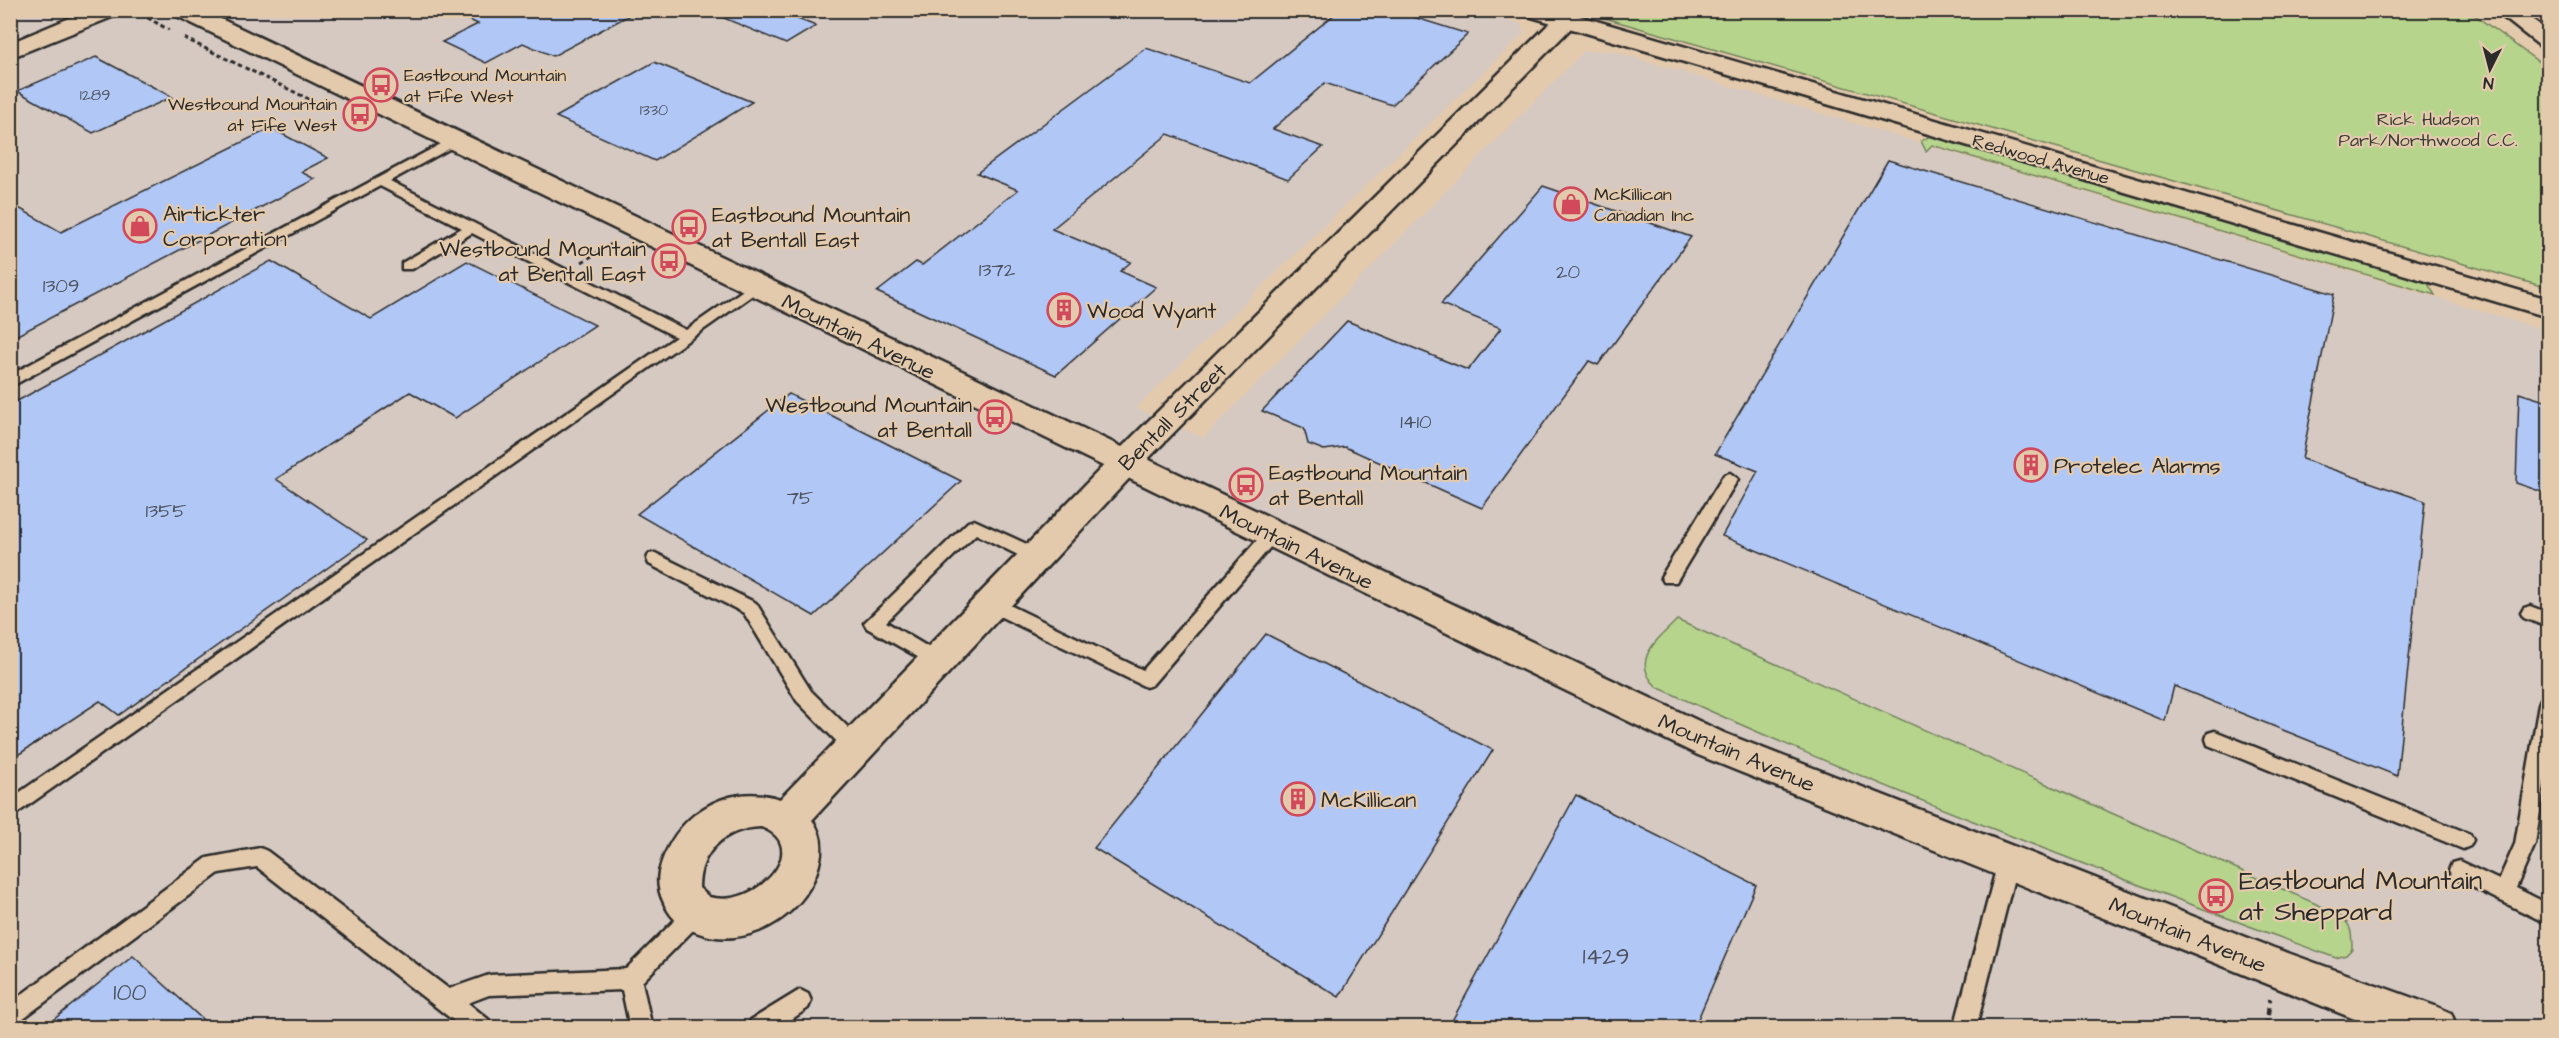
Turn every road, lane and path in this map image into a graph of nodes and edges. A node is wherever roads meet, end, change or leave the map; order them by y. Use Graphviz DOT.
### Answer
graph roads {
  1 [pos="109,10"];
  2 [pos="183,10"];
  3 [pos="1533,10"];
  4 [pos="2505,10"];
  5 [pos="1566,20"];
  6 [pos="2548,41"];
  7 [pos="10,51"];
  8 [pos="453,141"];
  9 [pos="380,181"];
  10 [pos="471,228"];
  11 [pos="639,230"];
  12 [pos="407,266"];
  13 [pos="562,274"];
  14 [pos="757,287"];
  15 [pos="2548,308"];
  16 [pos="686,336"];
  17 [pos="10,382"];
  18 [pos="1125,463"];
  19 [pos="1730,479"];
  20 [pos="1272,534"];
  21 [pos="1036,556"];
  22 [pos="655,559"];
  23 [pos="1670,577"];
  24 [pos="991,604"];
  25 [pos="2530,613"];
  26 [pos="2548,620"];
  27 [pos="937,660"];
  28 [pos="2548,704"];
  29 [pos="2215,739"];
  30 [pos="855,747"];
  31 [pos="10,810"];
  32 [pos="787,819"];
  33 [pos="2463,840"];
  34 [pos="2008,862"];
  35 [pos="2459,870"];
  36 [pos="2504,892"];
  37 [pos="698,912"];
  38 [pos="2548,914"];
  39 [pos="631,979"];
  40 [pos="447,1000"];
  41 [pos="800,1001"];
  42 [pos="10,1017"];
  43 [pos="481,1028"];
  44 [pos="641,1028"];
  45 [pos="759,1028"];
  46 [pos="1965,1028"];
  47 [pos="2435,1028"];
  1 -- 7 [label="street"];
  2 -- 8 [label="street, Mountain Avenue"];
  3 -- 5 [label="street, Redwood Avenue"];
  4 -- 6 [label="street"];
  5 -- 15 [label="street, Redwood Avenue"];
  5 -- 18 [label="street, Bentall Street"];
  8 -- 9 [label="lane"];
  8 -- 11 [label="street, Mountain Avenue"];
  9 -- 10 [label="lane"];
  9 -- 17 [label="lane"];
  10 -- 12 [label="lane"];
  10 -- 13 [label="lane"];
  11 -- 13 [label="path"];
  11 -- 14 [label="street, Mountain Avenue"];
  13 -- 16 [label="lane"];
  14 -- 16 [label="lane"];
  14 -- 18 [label="street, Mountain Avenue"];
  16 -- 31 [label="lane"];
  18 -- 20 [label="street, Mountain Avenue"];
  18 -- 21 [label="street, Bentall Street"];
  19 -- 23 [label="lane"];
  20 -- 24 [label="lane"];
  20 -- 34 [label="street, Mountain Avenue"];
  21 -- 24 [label="street, Bentall Street"];
  21 -- 27 [label="lane"];
  22 -- 30 [label="lane"];
  24 -- 27 [label="street, Bentall Street"];
  25 -- 26 [label="lane"];
  27 -- 30 [label="street, Bentall Street"];
  28 -- 36 [label="lane"];
  29 -- 33 [label="lane"];
  30 -- 32 [label="street, Bentall Street"];
  32 -- 37 [label="street"];
  32 -- 37 [label="street"];
  34 -- 46 [label="lane"];
  34 -- 47 [label="street, Mountain Avenue"];
  35 -- 36 [label="lane"];
  36 -- 38 [label="lane"];
  37 -- 39 [label="lane"];
  39 -- 40 [label="lane"];
  39 -- 44 [label="lane"];
  40 -- 42 [label="lane"];
  40 -- 43 [label="lane"];
  41 -- 45 [label="lane"];
}
